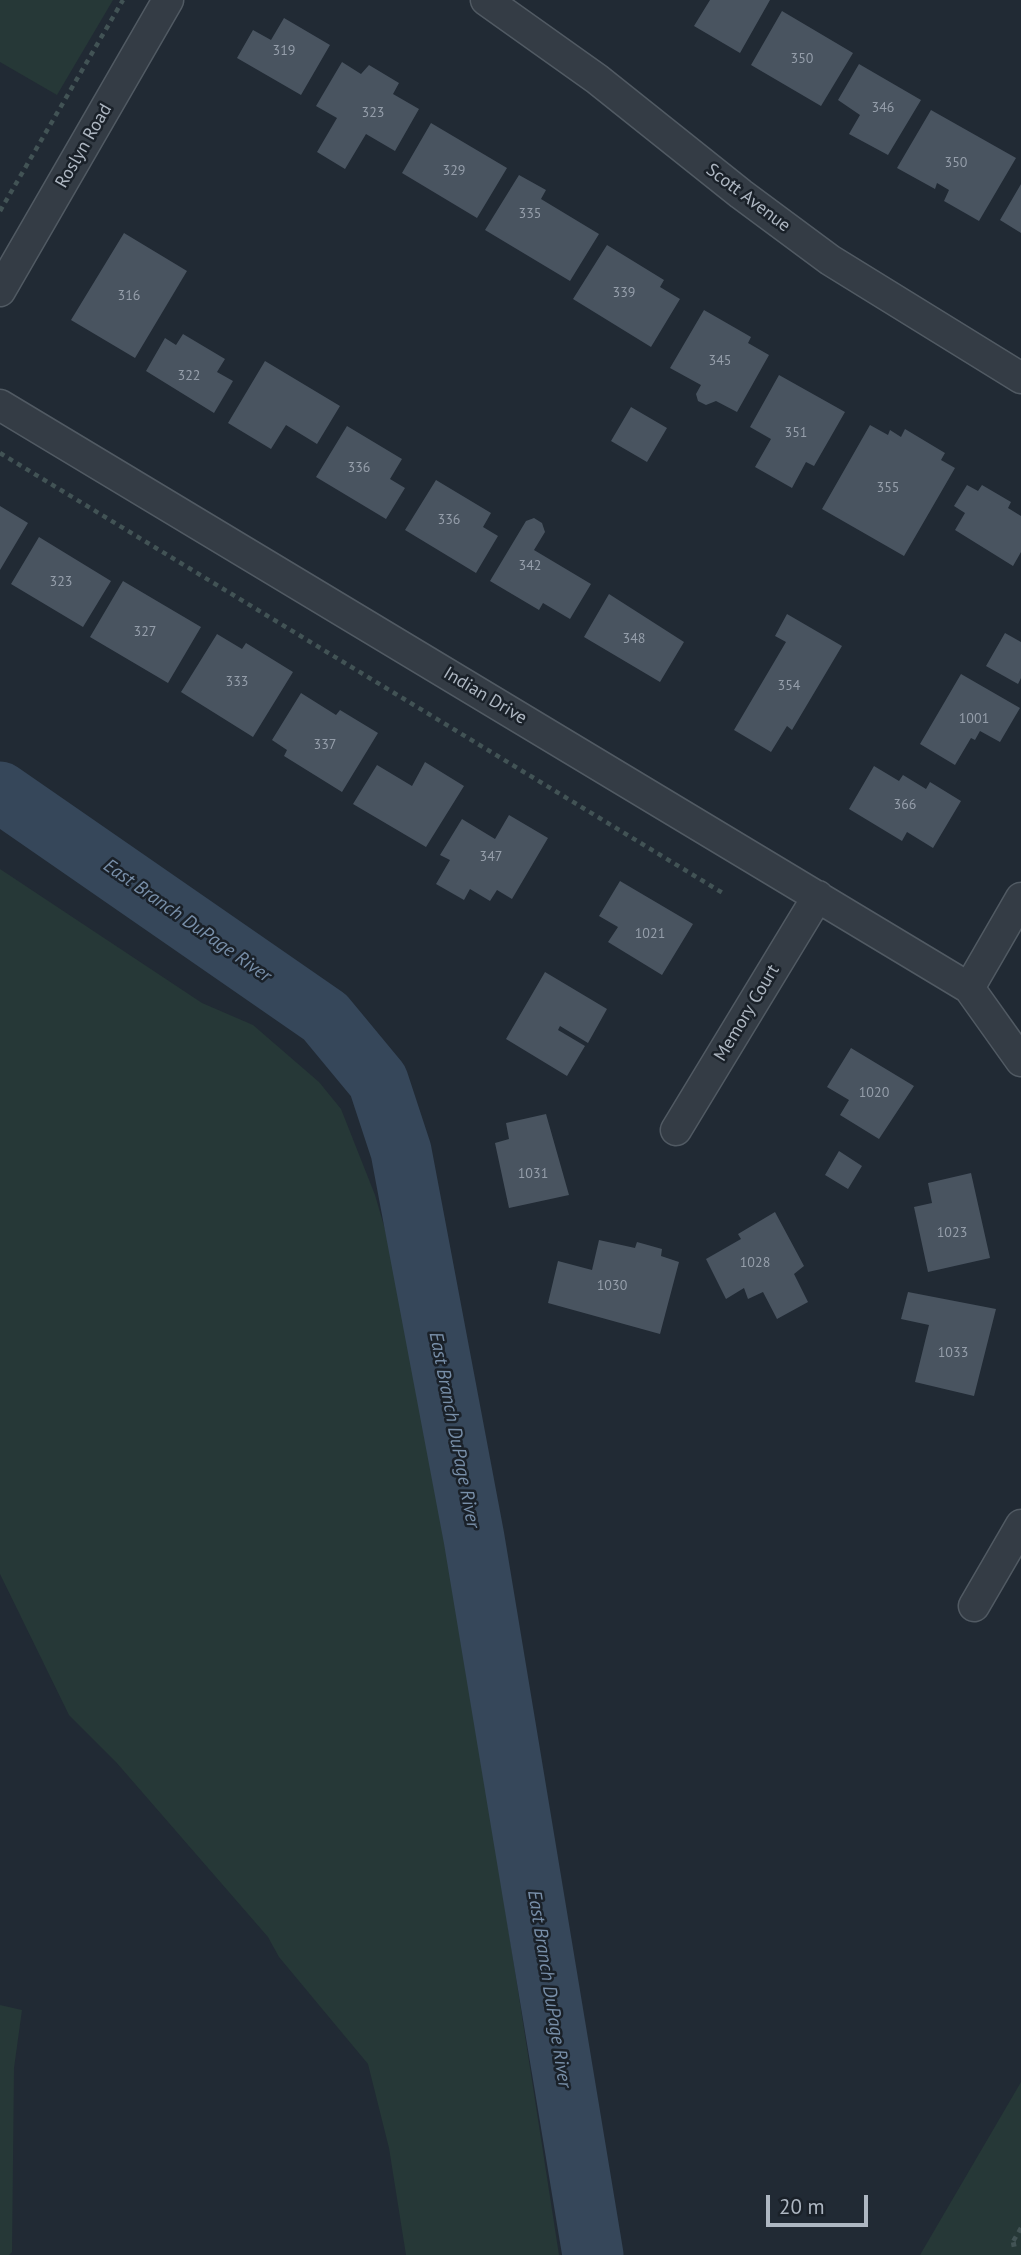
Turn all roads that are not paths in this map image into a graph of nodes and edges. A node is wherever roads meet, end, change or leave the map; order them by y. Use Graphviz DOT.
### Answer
graph roads {
  1 [pos="168,0"];
  2 [pos="486,0"];
  3 [pos="0,291"];
  4 [pos="1021,378"];
  5 [pos="0,405"];
  6 [pos="818,896"];
  7 [pos="1021,898"];
  8 [pos="969,988"];
  9 [pos="1021,1060"];
  10 [pos="676,1130"];
  11 [pos="1021,1525"];
  12 [pos="974,1606"];
  1 -- 3 [label="street, Roslyn Road"];
  2 -- 4 [label="street, Scott Avenue"];
  5 -- 6 [label="street, Indian Drive"];
  6 -- 8 [label="street, Indian Drive"];
  6 -- 10 [label="street, Memory Court"];
  7 -- 8 [label="street"];
  8 -- 9 [label="street"];
  11 -- 12 [label="street"];
}
